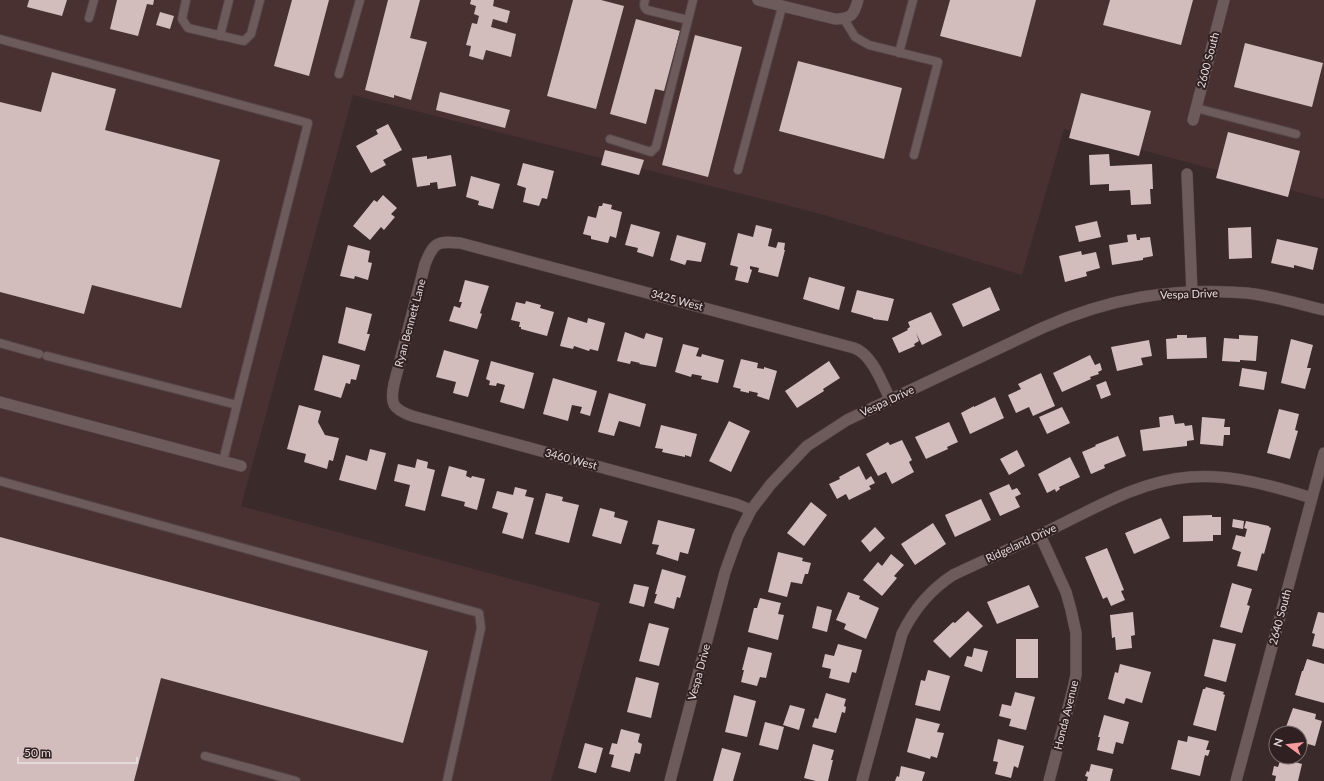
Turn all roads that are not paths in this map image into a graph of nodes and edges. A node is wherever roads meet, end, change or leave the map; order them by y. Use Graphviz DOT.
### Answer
graph roads {
  1 [pos="94,0"];
  2 [pos="186,0"];
  3 [pos="229,0"];
  4 [pos="260,0"];
  5 [pos="360,0"];
  6 [pos="645,0"];
  7 [pos="693,0"];
  8 [pos="758,0"];
  9 [pos="913,0"];
  10 [pos="1224,0"];
  11 [pos="856,5"];
  12 [pos="782,7"];
  13 [pos="89,18"];
  14 [pos="844,19"];
  15 [pos="688,20"];
  16 [pos="220,36"];
  17 [pos="0,39"];
  18 [pos="899,53"];
  19 [pos="339,74"];
  20 [pos="1196,108"];
  21 [pos="1193,120"];
  22 [pos="1296,134"];
  23 [pos="610,139"];
  24 [pos="914,155"];
  25 [pos="738,170"];
  26 [pos="1187,174"];
  27 [pos="437,244"];
  28 [pos="1192,292"];
  29 [pos="1324,310"];
  30 [pos="0,343"];
  31 [pos="890,399"];
  32 [pos="0,402"];
  33 [pos="237,405"];
  34 [pos="393,405"];
  35 [pos="1324,453"];
  36 [pos="223,461"];
  37 [pos="241,466"];
  38 [pos="0,481"];
  39 [pos="1312,498"];
  40 [pos="751,510"];
  41 [pos="1040,535"];
  42 [pos="206,756"];
  43 [pos="296,781"];
  44 [pos="447,781"];
  45 [pos="670,781"];
  46 [pos="862,781"];
  47 [pos="1049,781"];
  48 [pos="1236,781"];
  1 -- 13 [label="lane"];
  2 -- 16 [label="lane"];
  3 -- 16 [label="lane"];
  4 -- 16 [label="lane"];
  5 -- 19 [label="lane"];
  6 -- 15 [label="lane"];
  7 -- 15 [label="lane"];
  8 -- 12 [label="street"];
  9 -- 18 [label="lane"];
  10 -- 20 [label="street, 2600 South"];
  11 -- 14 [label="street"];
  12 -- 14 [label="street"];
  12 -- 25 [label="lane"];
  14 -- 18 [label="lane"];
  15 -- 23 [label="lane"];
  17 -- 33 [label="lane"];
  18 -- 24 [label="lane"];
  20 -- 21 [label="street, 2600 South"];
  20 -- 22 [label="lane"];
  26 -- 28 [label="street"];
  27 -- 31 [label="street, 3425 West"];
  27 -- 34 [label="street, Ryan Bennett Lane"];
  28 -- 29 [label="street, Vespa Drive"];
  28 -- 31 [label="street, Vespa Drive"];
  30 -- 33 [label="lane"];
  31 -- 40 [label="street, Vespa Drive"];
  32 -- 36 [label="street"];
  33 -- 36 [label="lane"];
  34 -- 40 [label="street, 3460 West"];
  35 -- 39 [label="street, 2640 South"];
  36 -- 37 [label="street"];
  38 -- 44 [label="lane"];
  39 -- 41 [label="street, Ridgeland Drive"];
  39 -- 48 [label="street, 2640 South"];
  40 -- 45 [label="street, Vespa Drive"];
  41 -- 46 [label="street, Ridgeland Drive"];
  41 -- 47 [label="street, Honda Avenue"];
  42 -- 43 [label="lane"];
}
